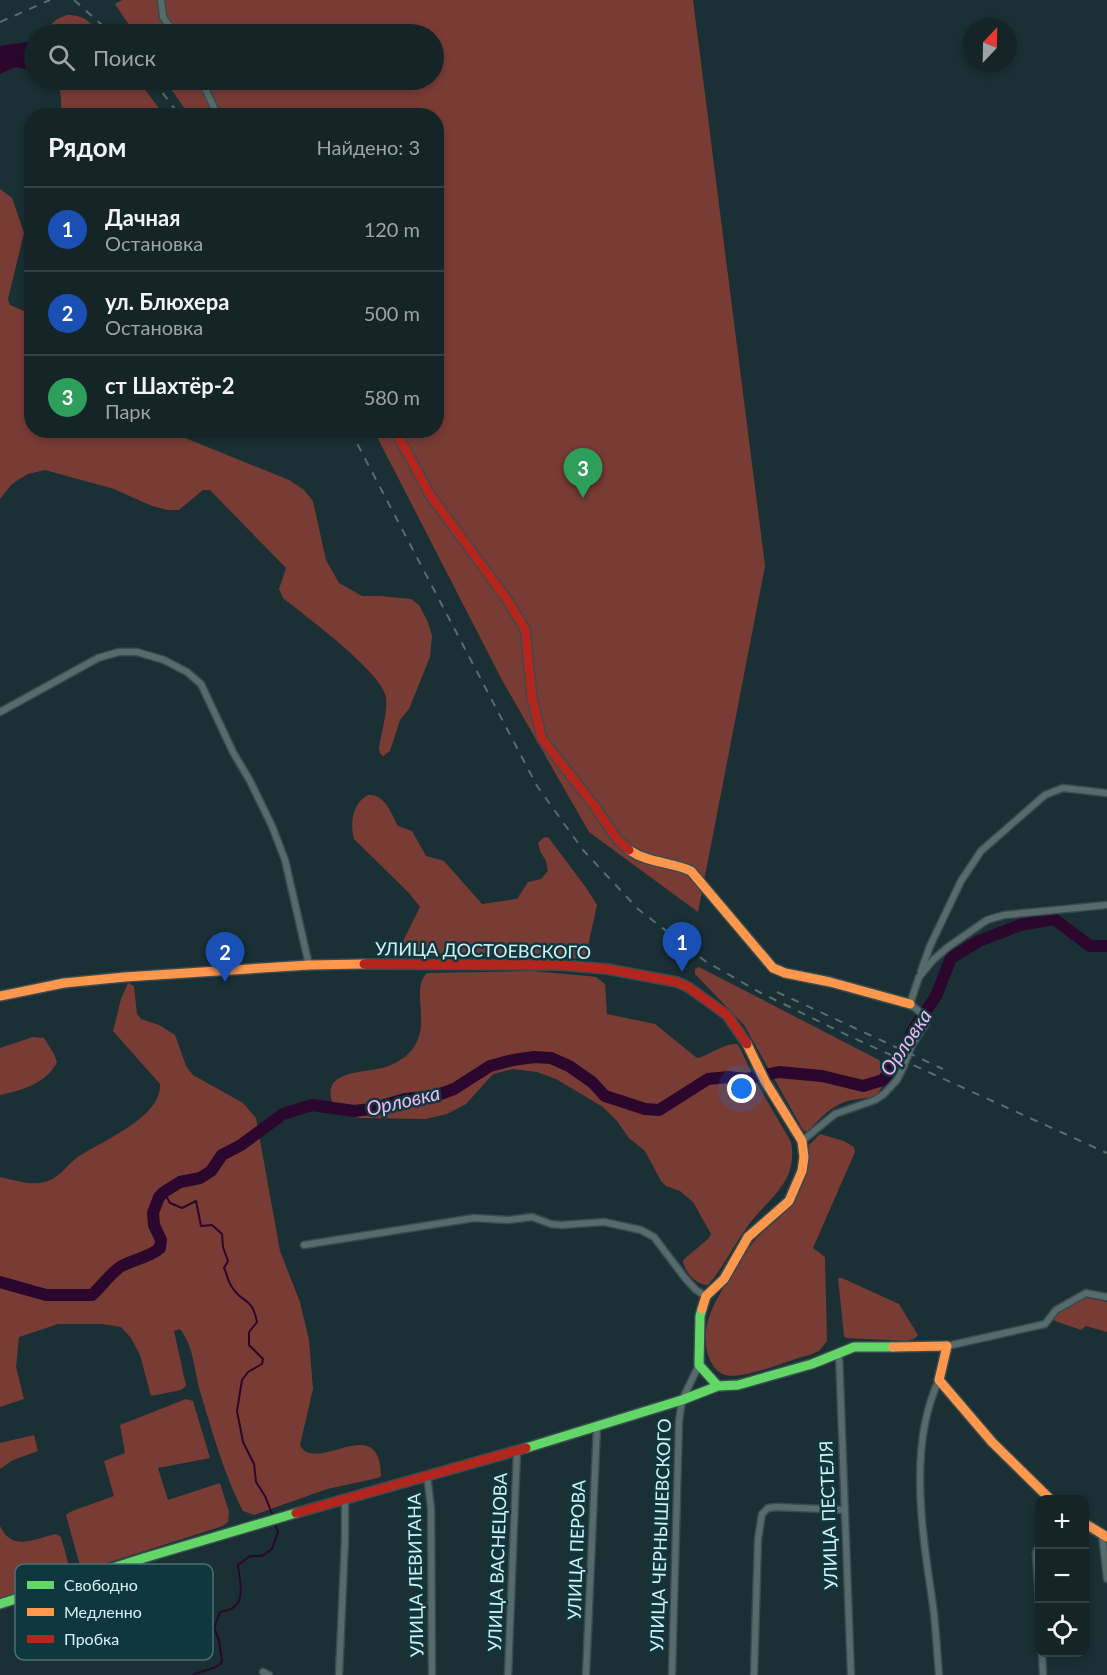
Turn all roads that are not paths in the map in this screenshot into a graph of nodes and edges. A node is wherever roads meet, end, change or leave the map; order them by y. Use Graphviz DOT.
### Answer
graph roads {
  1 [pos="161,0"];
  2 [pos="168,24"];
  3 [pos="206,90"];
  4 [pos="214,108"];
  5 [pos="399,438"];
  6 [pos="0,712"];
  7 [pos="1107,793"];
  8 [pos="1107,905"];
  9 [pos="309,965"];
  10 [pos="919,978"];
  11 [pos="0,996"];
  12 [pos="909,1004"];
  13 [pos="802,1141"];
  14 [pos="304,1245"];
  15 [pos="706,1296"];
  16 [pos="1107,1297"];
  17 [pos="947,1346"];
  18 [pos="838,1353"];
  19 [pos="699,1365"];
  20 [pos="939,1380"];
  21 [pos="718,1386"];
  22 [pos="682,1400"];
  23 [pos="597,1426"];
  24 [pos="517,1451"];
  25 [pos="427,1475"];
  26 [pos="1045,1495"];
  27 [pos="345,1499"];
  28 [pos="845,1510"];
  29 [pos="1089,1526"];
  30 [pos="1105,1536"];
  31 [pos="1038,1549"];
  32 [pos="131,1564"];
  33 [pos="1107,1579"];
  34 [pos="15,1599"];
  35 [pos="1039,1603"];
  36 [pos="0,1604"];
  37 [pos="1042,1657"];
  38 [pos="339,1675"];
  39 [pos="432,1675"];
  40 [pos="508,1675"];
  41 [pos="586,1675"];
  42 [pos="672,1675"];
  43 [pos="754,1675"];
  44 [pos="851,1675"];
  45 [pos="939,1675"];
  46 [pos="1043,1675"];
  1 -- 2 [label="street"];
  3 -- 4 [label="street"];
  5 -- 12 [label="main road"];
  6 -- 9 [label="street"];
  7 -- 10 [label="street"];
  8 -- 10 [label="street"];
  9 -- 11 [label="main road, УЛИЦА ДОСТОЕВСКОГО"];
  9 -- 13 [label="main road, УЛИЦА ДОСТОЕВСКОГО"];
  10 -- 12 [label="street"];
  12 -- 13 [label="street"];
  13 -- 15 [label="main road"];
  14 -- 15 [label="street"];
  15 -- 19 [label="main road, УЛИЦА ЧЕРНЫШЕВСКОГО"];
  16 -- 17 [label="street"];
  17 -- 18 [label="main road"];
  17 -- 20 [label="main road"];
  18 -- 21 [label="main road"];
  18 -- 28 [label="street, УЛИЦА ПЕСТЕЛЯ"];
  19 -- 21 [label="main road"];
  19 -- 22 [label="street, УЛИЦА ЧЕРНЫШЕВСКОГО"];
  20 -- 26 [label="main road"];
  20 -- 45 [label="street"];
  21 -- 22 [label="main road"];
  22 -- 23 [label="main road"];
  22 -- 42 [label="street, УЛИЦА ЧЕРНЫШЕВСКОГО"];
  23 -- 24 [label="main road"];
  23 -- 41 [label="street, УЛИЦА ПЕРОВА"];
  24 -- 25 [label="main road"];
  24 -- 40 [label="street, УЛИЦА ВАСНЕЦОВА"];
  25 -- 27 [label="main road"];
  25 -- 39 [label="street, УЛИЦА ЛЕВИТАНА"];
  27 -- 32 [label="main road"];
  27 -- 38 [label="street"];
  28 -- 43 [label="street"];
  28 -- 44 [label="street, УЛИЦА ПЕСТЕЛЯ"];
  29 -- 30 [label="main road"];
  30 -- 33 [label="street"];
  31 -- 35 [label="street"];
  34 -- 36 [label="main road"];
  37 -- 46 [label="street"];
}
